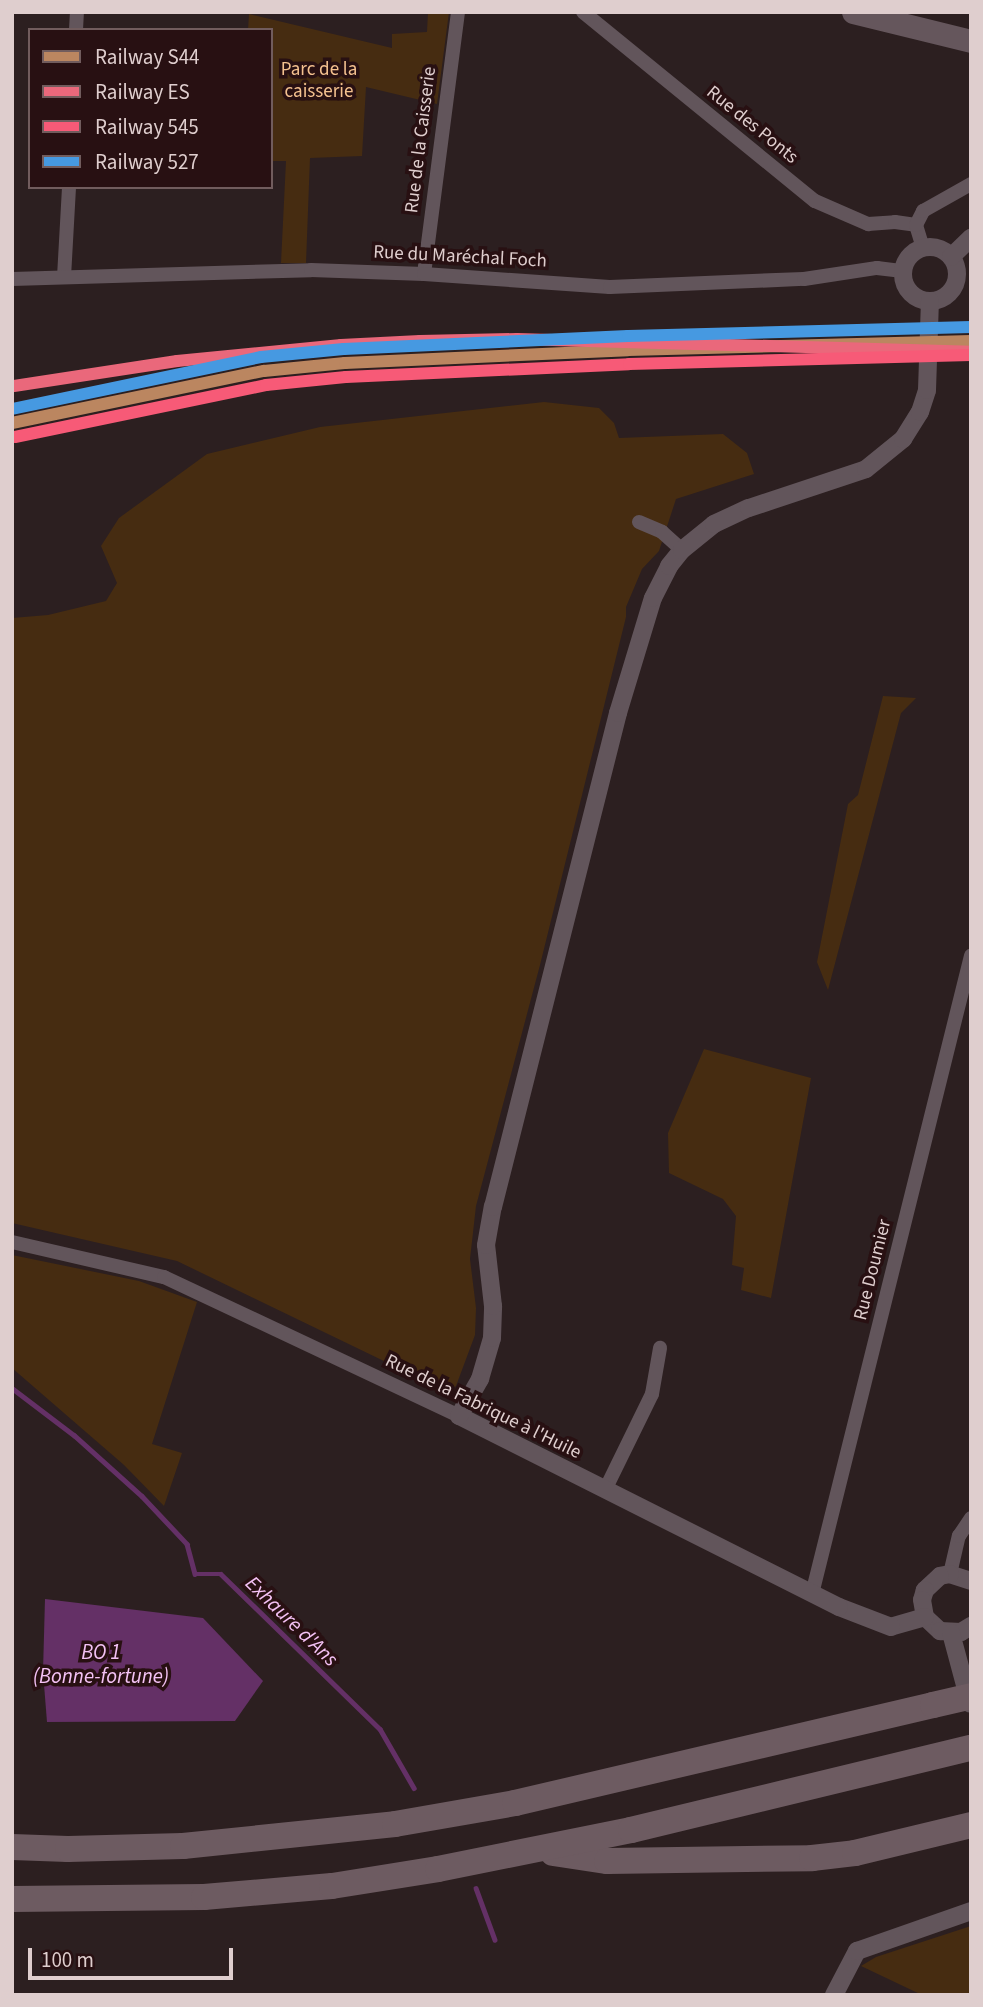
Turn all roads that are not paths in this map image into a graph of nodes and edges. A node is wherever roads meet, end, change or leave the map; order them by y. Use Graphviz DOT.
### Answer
graph roads {
  1 [pos="458,12"];
  2 [pos="583,12"];
  3 [pos="853,12"];
  4 [pos="904,12"];
  5 [pos="971,28"];
  6 [pos="971,41"];
  7 [pos="971,184"];
  8 [pos="69,189"];
  9 [pos="916,225"];
  10 [pos="971,238"];
  11 [pos="923,248"];
  12 [pos="951,257"];
  13 [pos="903,271"];
  14 [pos="424,274"];
  15 [pos="64,278"];
  16 [pos="12,279"];
  17 [pos="930,309"];
  18 [pos="639,522"];
  19 [pos="682,550"];
  20 [pos="971,956"];
  21 [pos="12,1242"];
  22 [pos="660,1348"];
  23 [pos="459,1416"];
  24 [pos="605,1490"];
  25 [pos="971,1518"];
  26 [pos="950,1574"];
  27 [pos="971,1581"];
  28 [pos="812,1594"];
  29 [pos="925,1617"];
  30 [pos="971,1626"];
  31 [pos="951,1633"];
  32 [pos="971,1696"];
  33 [pos="971,1707"];
  34 [pos="958,1751"];
  35 [pos="971,1825"];
  36 [pos="12,1847"];
  37 [pos="538,1850"];
  38 [pos="12,1899"];
  39 [pos="971,1911"];
  40 [pos="834,1995"];
  1 -- 14 [label="street, Rue de la Caisserie"];
  2 -- 9 [label="street, Rue des Ponts"];
  3 -- 6 [label="main road"];
  4 -- 5 [label="main road"];
  7 -- 9 [label="street"];
  8 -- 15 [label="street"];
  9 -- 11 [label="street"];
  10 -- 12 [label="street"];
  11 -- 12 [label="street"];
  11 -- 13 [label="street"];
  12 -- 17 [label="street"];
  13 -- 14 [label="street, Rue du Maréchal Foch"];
  13 -- 17 [label="street"];
  14 -- 15 [label="street, Rue du Maréchal Foch"];
  15 -- 16 [label="street, Rue du Maréchal Foch"];
  17 -- 19 [label="street"];
  18 -- 19 [label="street"];
  19 -- 23 [label="street"];
  20 -- 28 [label="street, Rue Doumier"];
  21 -- 23 [label="street, Rue de la Fabrique à l'Huile"];
  22 -- 24 [label="street"];
  23 -- 24 [label="street, Rue de la Fabrique à l'Huile"];
  24 -- 28 [label="street, Rue de la Fabrique à l'Huile"];
  25 -- 26 [label="street"];
  26 -- 27 [label="street"];
  26 -- 29 [label="street"];
  28 -- 29 [label="street, Rue de la Fabrique à l'Huile"];
  29 -- 31 [label="street"];
  30 -- 31 [label="street"];
  31 -- 33 [label="street"];
  32 -- 36 [label="highway, bridge"];
  34 -- 37 [label="highway"];
  35 -- 37 [label="highway"];
  37 -- 38 [label="highway"];
  39 -- 40 [label="street"];
}
